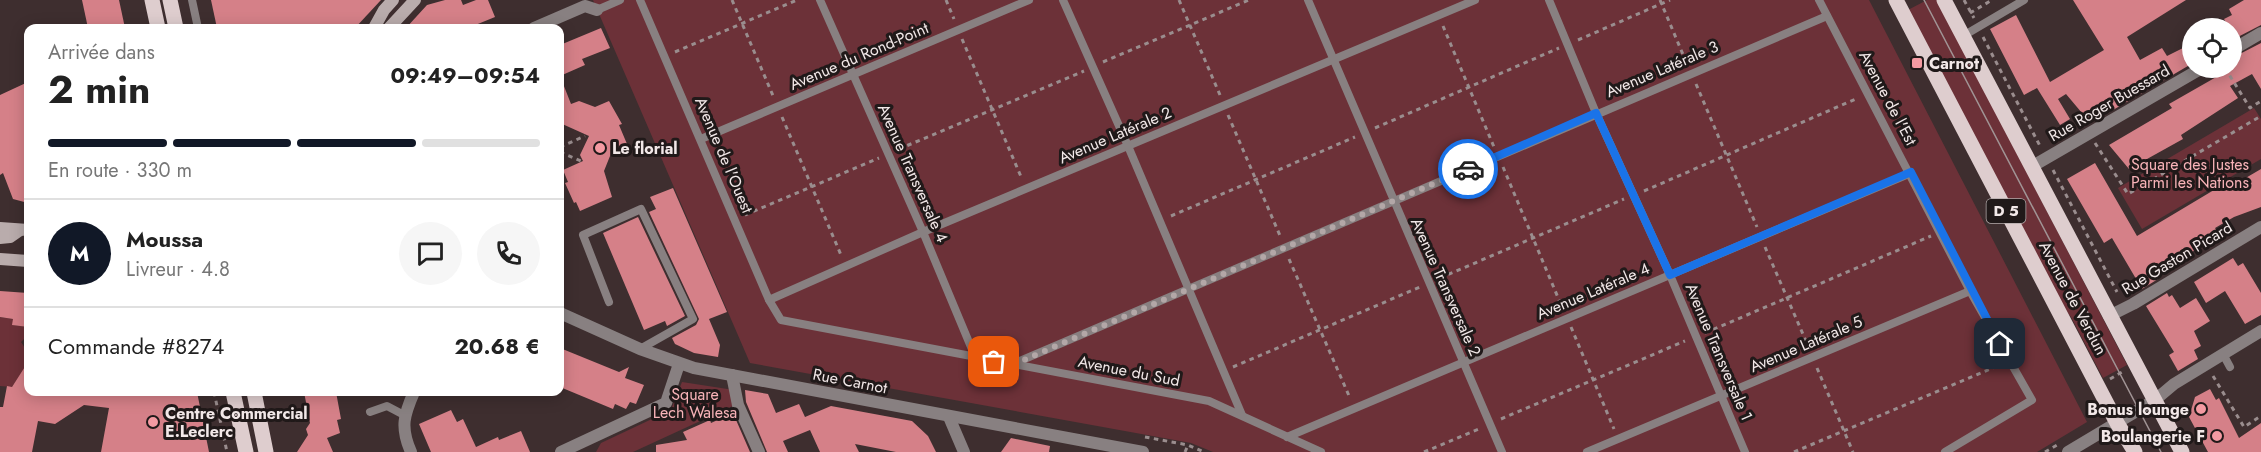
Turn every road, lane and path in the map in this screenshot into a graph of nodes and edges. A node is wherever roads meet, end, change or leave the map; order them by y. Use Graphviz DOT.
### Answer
graph roads {
  1 [pos="152,0"];
  2 [pos="170,0"];
  3 [pos="192,0"];
  4 [pos="393,0"];
  5 [pos="415,0"];
  6 [pos="620,0"];
  7 [pos="640,0"];
  8 [pos="732,0"];
  9 [pos="798,0"];
  10 [pos="820,0"];
  11 [pos="946,0"];
  12 [pos="1029,0"];
  13 [pos="1063,0"];
  14 [pos="1179,0"];
  15 [pos="1249,0"];
  16 [pos="1308,0"];
  17 [pos="1475,0"];
  18 [pos="1549,0"];
  19 [pos="1670,0"];
  20 [pos="1819,0"];
  21 [pos="1896,0"];
  22 [pos="1944,0"];
  23 [pos="1992,0"];
  24 [pos="2024,0"];
  25 [pos="597,10"];
  26 [pos="1438,16"];
  27 [pos="1827,16"];
  28 [pos="1955,22"];
  29 [pos="157,24"];
  30 [pos="175,24"];
  31 [pos="197,24"];
  32 [pos="376,24"];
  33 [pos="393,24"];
  34 [pos="543,24"];
  35 [pos="742,24"];
  36 [pos="1190,25"];
  37 [pos="958,30"];
  38 [pos="2261,33"];
  39 [pos="1963,36"];
  40 [pos="2242,44"];
  41 [pos="1568,45"];
  42 [pos="665,57"];
  43 [pos="1333,60"];
  44 [pos="1093,67"];
  45 [pos="854,74"];
  46 [pos="2185,78"];
  47 [pos="2231,78"];
  48 [pos="1469,87"];
  49 [pos="1869,94"];
  50 [pos="2261,101"];
  51 [pos="1224,106"];
  52 [pos="778,107"];
  53 [pos="992,110"];
  54 [pos="1596,113"];
  55 [pos="2261,116"];
  56 [pos="1364,133"];
  57 [pos="2090,134"];
  58 [pos="585,136"];
  59 [pos="701,139"];
  60 [pos="564,145"];
  61 [pos="1128,146"];
  62 [pos="564,154"];
  63 [pos="889,154"];
  64 [pos="1498,156"];
  65 [pos="581,160"];
  66 [pos="2031,167"];
  67 [pos="1911,172"];
  68 [pos="1256,180"];
  69 [pos="812,186"];
  70 [pos="1026,189"];
  71 [pos="1633,195"];
  72 [pos="1393,202"];
  73 [pos="735,219"];
  74 [pos="1160,221"];
  75 [pos="2261,227"];
  76 [pos="0,228"];
  77 [pos="24,230"];
  78 [pos="923,232"];
  79 [pos="1941,232"];
  80 [pos="0,238"];
  81 [pos="1533,238"];
  82 [pos="1285,248"];
  83 [pos="0,259"];
  84 [pos="24,261"];
  85 [pos="846,266"];
  86 [pos="1670,275"];
  87 [pos="1428,283"];
  88 [pos="1189,290"];
  89 [pos="1970,291"];
  90 [pos="769,300"];
  91 [pos="609,302"];
  92 [pos="564,315"];
  93 [pos="2109,316"];
  94 [pos="1567,318"];
  95 [pos="781,320"];
  96 [pos="1320,330"];
  97 [pos="2261,332"];
  98 [pos="1696,336"];
  99 [pos="640,349"];
  100 [pos="2223,354"];
  101 [pos="976,358"];
  102 [pos="2009,361"];
  103 [pos="1463,362"];
  104 [pos="680,364"];
  105 [pos="1012,365"];
  106 [pos="2206,365"];
  107 [pos="2230,367"];
  108 [pos="2128,369"];
  109 [pos="1223,371"];
  110 [pos="732,375"];
  111 [pos="1593,380"];
  112 [pos="2106,382"];
  113 [pos="215,396"];
  114 [pos="234,396"];
  115 [pos="255,396"];
  116 [pos="412,396"];
  117 [pos="1721,396"];
  118 [pos="2155,400"];
  119 [pos="1354,408"];
  120 [pos="370,412"];
  121 [pos="404,415"];
  122 [pos="1242,415"];
  123 [pos="2261,416"];
  124 [pos="948,417"];
  125 [pos="2117,423"];
  126 [pos="1490,424"];
  127 [pos="1287,437"];
  128 [pos="1618,439"];
  129 [pos="1188,445"];
  130 [pos="580,447"];
  131 [pos="227,452"];
  132 [pos="246,452"];
  133 [pos="266,452"];
  134 [pos="411,452"];
  135 [pos="561,452"];
  136 [pos="759,452"];
  137 [pos="964,452"];
  138 [pos="1143,452"];
  139 [pos="1185,452"];
  140 [pos="1321,452"];
  141 [pos="1424,452"];
  142 [pos="1502,452"];
  143 [pos="1587,452"];
  144 [pos="1746,452"];
  145 [pos="1794,452"];
  146 [pos="1945,452"];
  147 [pos="2068,452"];
  148 [pos="2135,452"];
  149 [pos="2182,452"];
  1 -- 29 [label="main road"];
  2 -- 30 [label="main road"];
  3 -- 31 [label="lane"];
  4 -- 32 [label="main road"];
  5 -- 33 [label="main road"];
  6 -- 25 [label="lane"];
  7 -- 42 [label="lane, Avenue de l'Ouest"];
  8 -- 35 [label="path"];
  9 -- 35 [label="path"];
  10 -- 45 [label="lane, Avenue Transversale 4"];
  11 -- 37 [label="path"];
  12 -- 37 [label="lane, Avenue du Rond-Point"];
  13 -- 44 [label="lane"];
  14 -- 36 [label="path"];
  15 -- 36 [label="path"];
  16 -- 43 [label="lane, Avenue Transversale 2"];
  17 -- 26 [label="lane, Avenue Latérale 2"];
  18 -- 41 [label="lane, Avenue Transversale 1"];
  19 -- 41 [label="path"];
  20 -- 27 [label="lane, Avenue de l'Est"];
  21 -- 125 [label="main road, Avenue de Verdun / D 5"];
  22 -- 28 [label="main road, Avenue de Verdun / D 5"];
  23 -- 28 [label="path"];
  24 -- 39 [label="lane"];
  25 -- 34 [label="street"];
  26 -- 43 [label="lane, Avenue Latérale 2"];
  26 -- 48 [label="path"];
  27 -- 49 [label="lane, Avenue de l'Est"];
  27 -- 54 [label="lane, Avenue Latérale 3"];
  28 -- 39 [label="main road, Avenue de Verdun / D 5"];
  35 -- 42 [label="path"];
  35 -- 52 [label="path"];
  36 -- 44 [label="path"];
  36 -- 51 [label="path"];
  37 -- 45 [label="lane, Avenue du Rond-Point"];
  37 -- 53 [label="path"];
  38 -- 40 [label="street"];
  39 -- 66 [label="main road, Avenue de Verdun / D 5"];
  41 -- 48 [label="path"];
  41 -- 54 [label="lane, Avenue Transversale 1"];
  42 -- 59 [label="lane, Avenue de l'Ouest"];
  43 -- 51 [label="lane, Avenue Latérale 2"];
  43 -- 56 [label="lane, Avenue Transversale 2"];
  44 -- 53 [label="path"];
  44 -- 61 [label="lane"];
  45 -- 52 [label="lane, Avenue du Rond-Point"];
  45 -- 63 [label="lane, Avenue Transversale 4"];
  46 -- 57 [label="street, Rue Roger Buessard"];
  47 -- 50 [label="path"];
  48 -- 56 [label="path"];
  48 -- 64 [label="path"];
  49 -- 67 [label="lane, Avenue de l'Est"];
  49 -- 71 [label="path"];
  51 -- 61 [label="lane, Avenue Latérale 2"];
  51 -- 68 [label="path"];
  52 -- 59 [label="lane, Avenue du Rond-Point"];
  52 -- 69 [label="path"];
  53 -- 63 [label="path"];
  53 -- 70 [label="path"];
  54 -- 64 [label="lane, Avenue Latérale 3"];
  54 -- 71 [label="lane, Avenue Transversale 1"];
  55 -- 57 [label="path"];
  56 -- 68 [label="path"];
  56 -- 72 [label="lane, Avenue Transversale 2"];
  57 -- 66 [label="street, Rue Roger Buessard"];
  58 -- 60 [label="path"];
  59 -- 73 [label="lane, Avenue de l'Ouest"];
  61 -- 70 [label="lane, Avenue Latérale 2"];
  61 -- 74 [label="lane"];
  62 -- 65 [label="path"];
  63 -- 69 [label="path"];
  63 -- 78 [label="lane, Avenue Transversale 4"];
  64 -- 72 [label="lane, Avenue Latérale 3"];
  64 -- 81 [label="path"];
  66 -- 93 [label="main road, Avenue de Verdun / D 5"];
  67 -- 79 [label="lane, Avenue de l'Est"];
  67 -- 86 [label="lane, Avenue Latérale 4"];
  68 -- 74 [label="path"];
  68 -- 82 [label="path"];
  69 -- 73 [label="path"];
  69 -- 85 [label="path"];
  70 -- 78 [label="lane, Avenue Latérale 2"];
  71 -- 81 [label="path"];
  71 -- 86 [label="lane, Avenue Transversale 1"];
  72 -- 82 [label="lane, Avenue Latérale 3"];
  72 -- 87 [label="lane, Avenue Transversale 2"];
  73 -- 90 [label="lane, Avenue de l'Ouest"];
  74 -- 88 [label="lane"];
  75 -- 93 [label="street, Rue Gaston Picard"];
  76 -- 77 [label="main road"];
  77 -- 80 [label="main road"];
  78 -- 85 [label="lane, Avenue Latérale 2"];
  78 -- 101 [label="lane, Avenue Transversale 4"];
  79 -- 89 [label="lane, Avenue de l'Est"];
  79 -- 98 [label="path"];
  81 -- 87 [label="path"];
  81 -- 94 [label="path"];
  82 -- 88 [label="lane, Avenue Latérale 3"];
  82 -- 96 [label="path"];
  83 -- 84 [label="main road"];
  85 -- 90 [label="lane, Avenue Latérale 2"];
  86 -- 94 [label="lane, Avenue Latérale 4"];
  86 -- 98 [label="lane, Avenue Transversale 1"];
  87 -- 96 [label="path"];
  87 -- 103 [label="lane, Avenue Transversale 2"];
  88 -- 105 [label="lane, Avenue Latérale 3"];
  88 -- 109 [label="lane"];
  89 -- 102 [label="lane, Avenue de l'Est"];
  89 -- 117 [label="lane, Avenue Latérale 5"];
  90 -- 95 [label="lane, Avenue de l'Ouest"];
  91 -- 99 [label="lane"];
  92 -- 99 [label="street, Rue Carnot"];
  93 -- 118 [label="main road, Avenue de Verdun / D 5"];
  94 -- 103 [label="lane, Avenue Latérale 4"];
  94 -- 111 [label="path"];
  95 -- 101 [label="lane, Avenue du Sud"];
  96 -- 109 [label="path"];
  96 -- 119 [label="path"];
  97 -- 100 [label="street"];
  98 -- 111 [label="path"];
  98 -- 117 [label="lane, Avenue Transversale 1"];
  99 -- 104 [label="street, Rue Carnot"];
  100 -- 106 [label="street"];
  100 -- 107 [label="lane"];
  101 -- 105 [label="lane, Avenue du Sud"];
  102 -- 145 [label="path"];
  102 -- 146 [label="lane, Avenue de l'Est"];
  103 -- 119 [label="lane, Avenue Latérale 4"];
  103 -- 126 [label="lane, Avenue Transversale 2"];
  104 -- 110 [label="street, Rue Carnot"];
  104 -- 130 [label="street"];
  105 -- 122 [label="lane, Avenue du Sud"];
  106 -- 118 [label="street"];
  106 -- 123 [label="path"];
  108 -- 112 [label="path"];
  109 -- 122 [label="lane"];
  110 -- 124 [label="street, Rue Carnot"];
  110 -- 136 [label="street"];
  111 -- 126 [label="path"];
  111 -- 128 [label="path"];
  113 -- 131 [label="path"];
  114 -- 132 [label="main road"];
  115 -- 133 [label="main road"];
  116 -- 121 [label="street"];
  117 -- 128 [label="lane, Avenue Latérale 5"];
  117 -- 144 [label="lane, Avenue Transversale 1"];
  118 -- 125 [label="street"];
  118 -- 149 [label="main road, Avenue de Verdun / D 5"];
  119 -- 127 [label="lane, Avenue Latérale 4"];
  120 -- 121 [label="lane"];
  121 -- 134 [label="street"];
  122 -- 127 [label="lane, Avenue du Sud"];
  124 -- 137 [label="street"];
  124 -- 138 [label="street, Rue Carnot"];
  125 -- 147 [label="street"];
  125 -- 148 [label="main road, Avenue de Verdun / D 5"];
  126 -- 141 [label="path"];
  126 -- 142 [label="lane, Avenue Transversale 2"];
  127 -- 140 [label="lane, Avenue du Sud"];
  128 -- 143 [label="lane, Avenue Latérale 5"];
  129 -- 139 [label="path"];
  130 -- 135 [label="street"];
}
